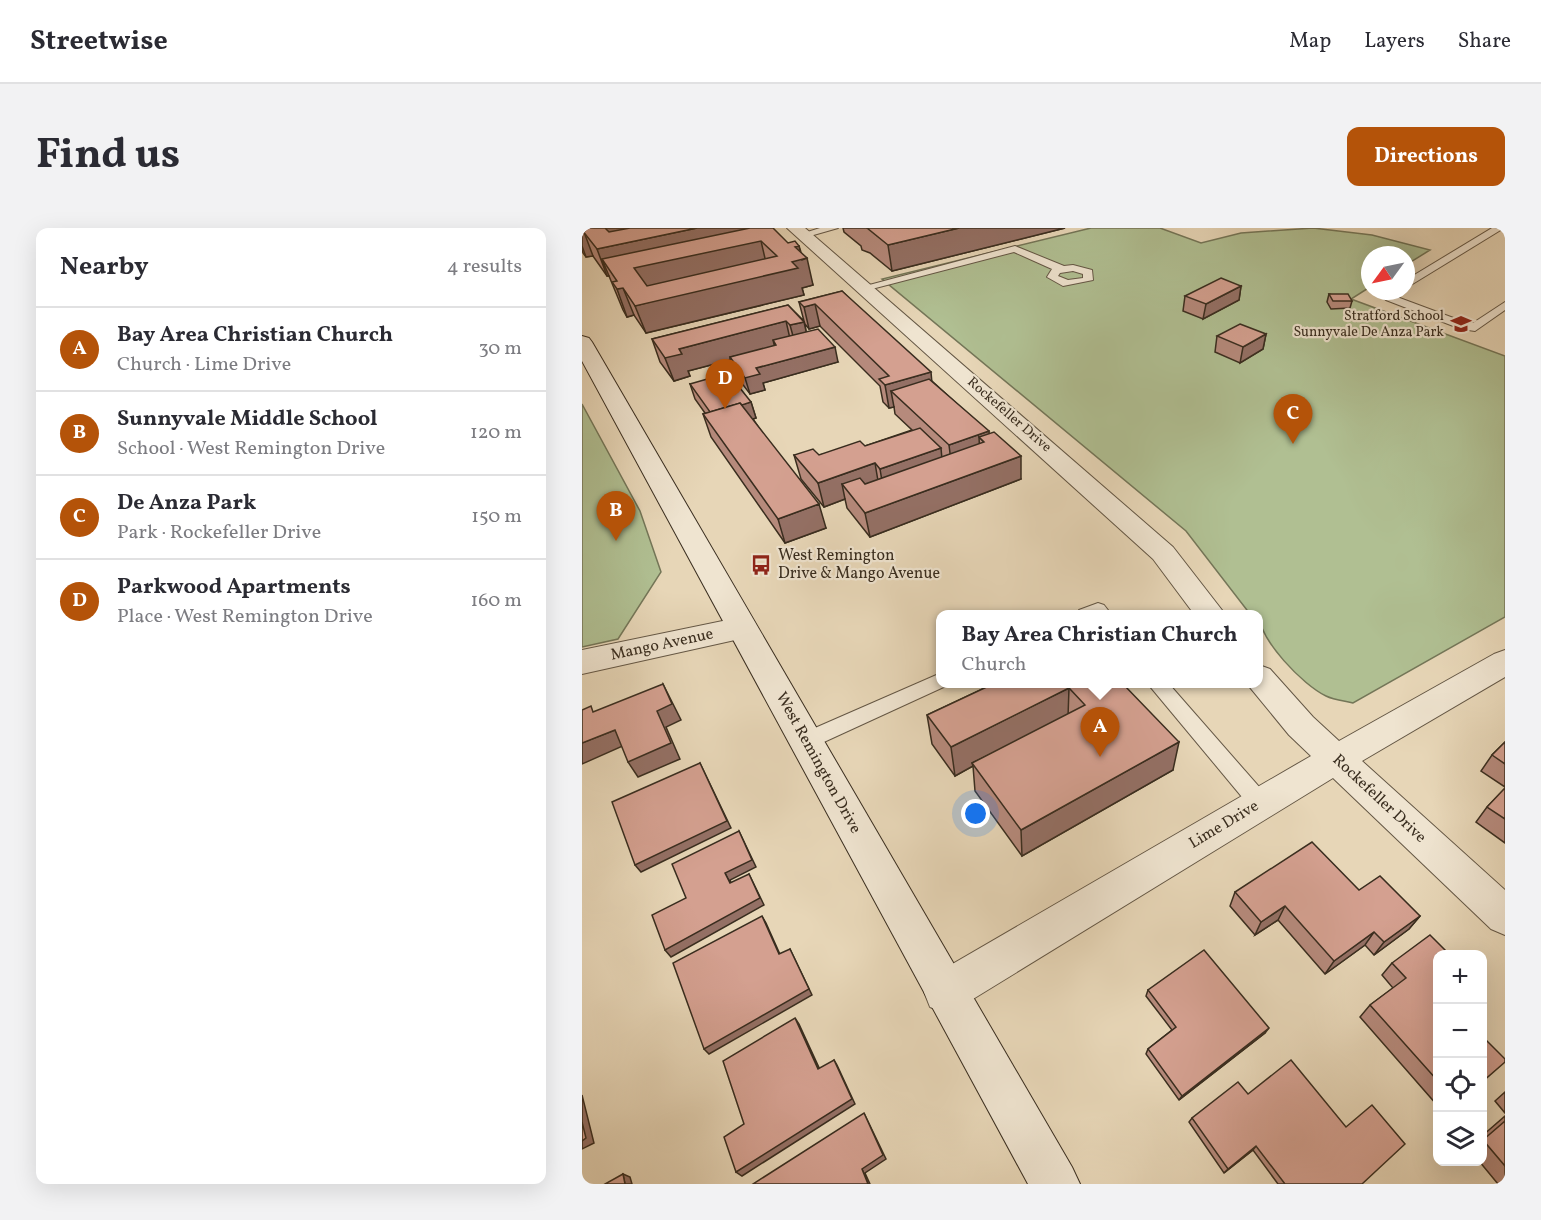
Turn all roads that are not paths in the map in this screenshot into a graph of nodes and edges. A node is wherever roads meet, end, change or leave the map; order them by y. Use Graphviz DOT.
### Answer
graph roads {
  1 [pos="833,228"];
  2 [pos="1499,228"];
  3 [pos="799,231"];
  4 [pos="1062,269"];
  5 [pos="1415,279"];
  6 [pos="864,288"];
  7 [pos="1395,300"];
  8 [pos="1505,306"];
  9 [pos="582,342"];
  10 [pos="1206,610"];
  11 [pos="742,628"];
  12 [pos="582,662"];
  13 [pos="1505,662"];
  14 [pos="936,682"];
  15 [pos="1263,682"];
  16 [pos="1161,688"];
  17 [pos="806,741"];
  18 [pos="1337,759"];
  19 [pos="1260,803"];
  20 [pos="1505,916"];
  21 [pos="945,992"];
  22 [pos="1055,1184"];
  1 -- 3 [label="lane"];
  2 -- 5 [label="lane"];
  3 -- 6 [label="street, Rockefeller Drive"];
  4 -- 6 [label="lane"];
  6 -- 10 [label="street, Rockefeller Drive"];
  7 -- 8 [label="lane"];
  9 -- 11 [label="street, West Remington Drive"];
  11 -- 12 [label="street, Mango Avenue"];
  11 -- 17 [label="street, West Remington Drive"];
  13 -- 18 [label="street, Lime Drive"];
  14 -- 17 [label="lane"];
  15 -- 18 [label="street, Rockefeller Drive"];
  16 -- 19 [label="lane"];
  17 -- 21 [label="street, West Remington Drive"];
  18 -- 19 [label="street, Lime Drive"];
  18 -- 20 [label="street, Rockefeller Drive"];
  19 -- 21 [label="street, Lime Drive"];
  21 -- 22 [label="street, West Remington Drive"];
}
